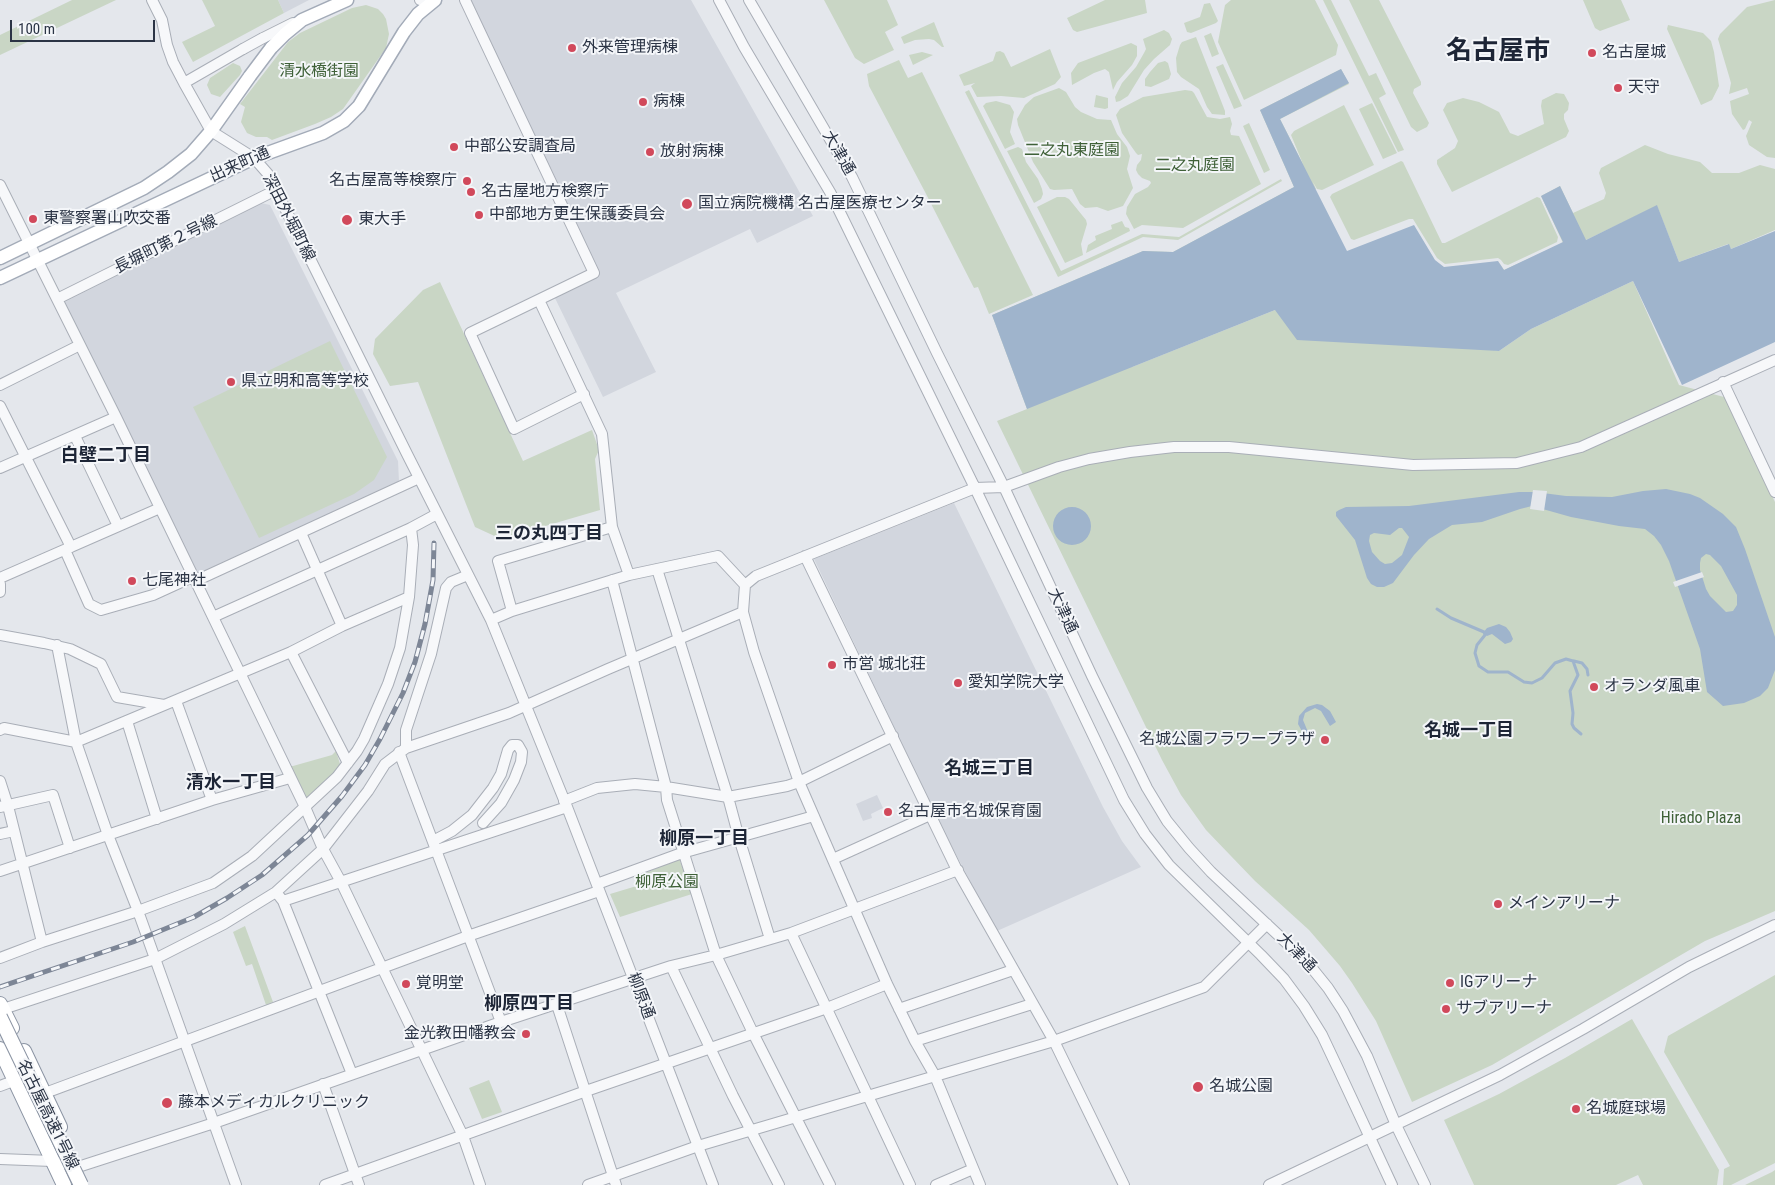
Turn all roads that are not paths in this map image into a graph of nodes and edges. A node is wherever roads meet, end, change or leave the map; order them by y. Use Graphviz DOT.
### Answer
graph roads {
  1 [pos="152,0"];
  2 [pos="347,0"];
  3 [pos="465,0"];
  4 [pos="719,0"];
  5 [pos="749,0"];
  6 [pos="429,1"];
  7 [pos="302,20"];
  8 [pos="184,83"];
  9 [pos="211,131"];
  10 [pos="254,158"];
  11 [pos="0,185"];
  12 [pos="276,190"];
  13 [pos="29,244"];
  14 [pos="0,258"];
  15 [pos="37,259"];
  16 [pos="0,278"];
  17 [pos="57,299"];
  18 [pos="539,300"];
  19 [pos="80,345"];
  20 [pos="1775,360"];
  21 [pos="1723,382"];
  22 [pos="0,384"];
  23 [pos="584,394"];
  24 [pos="0,406"];
  25 [pos="116,417"];
  26 [pos="75,436"];
  27 [pos="26,457"];
  28 [pos="0,468"];
  29 [pos="1771,472"];
  30 [pos="419,478"];
  31 [pos="1004,487"];
  32 [pos="975,488"];
  33 [pos="1775,492"];
  34 [pos="160,508"];
  35 [pos="438,514"];
  36 [pos="118,526"];
  37 [pos="612,527"];
  38 [pos="412,528"];
  39 [pos="300,533"];
  40 [pos="68,549"];
  41 [pos="805,556"];
  42 [pos="657,569"];
  43 [pos="318,570"];
  44 [pos="468,574"];
  45 [pos="629,575"];
  46 [pos="0,578"];
  47 [pos="195,579"];
  48 [pos="612,580"];
  49 [pos="0,584"];
  50 [pos="745,585"];
  51 [pos="0,592"];
  52 [pos="409,598"];
  53 [pos="512,611"];
  54 [pos="743,612"];
  55 [pos="213,617"];
  56 [pos="491,620"];
  57 [pos="342,626"];
  58 [pos="0,635"];
  59 [pos="678,640"];
  60 [pos="57,645"];
  61 [pos="291,652"];
  62 [pos="633,658"];
  63 [pos="240,673"];
  64 [pos="176,701"];
  65 [pos="164,705"];
  66 [pos="525,705"];
  67 [pos="127,721"];
  68 [pos="0,730"];
  69 [pos="893,736"];
  70 [pos="76,742"];
  71 [pos="402,750"];
  72 [pos="348,763"];
  73 [pos="290,778"];
  74 [pos="0,781"];
  75 [pos="799,782"];
  76 [pos="666,787"];
  77 [pos="728,797"];
  78 [pos="212,800"];
  79 [pos="565,804"];
  80 [pos="4,806"];
  81 [pos="305,807"];
  82 [pos="472,815"];
  83 [pos="930,815"];
  84 [pos="814,816"];
  85 [pos="157,819"];
  86 [pos="483,824"];
  87 [pos="14,830"];
  88 [pos="0,834"];
  89 [pos="487,834"];
  90 [pos="108,835"];
  91 [pos="739,838"];
  92 [pos="434,846"];
  93 [pos="70,848"];
  94 [pos="323,849"];
  95 [pos="682,853"];
  96 [pos="833,859"];
  97 [pos="23,863"];
  98 [pos="958,870"];
  99 [pos="0,871"];
  100 [pos="341,882"];
  101 [pos="598,887"];
  102 [pos="276,892"];
  103 [pos="283,901"];
  104 [pos="855,910"];
  105 [pos="138,911"];
  106 [pos="1267,924"];
  107 [pos="1775,925"];
  108 [pos="791,933"];
  109 [pos="468,936"];
  110 [pos="770,939"];
  111 [pos="42,942"];
  112 [pos="1248,944"];
  113 [pos="716,955"];
  114 [pos="0,958"];
  115 [pos="155,959"];
  116 [pos="671,966"];
  117 [pos="382,968"];
  118 [pos="1013,970"];
  119 [pos="634,979"];
  120 [pos="887,984"];
  121 [pos="318,992"];
  122 [pos="557,1004"];
  123 [pos="1032,1004"];
  124 [pos="827,1008"];
  125 [pos="899,1009"];
  126 [pos="1,1010"];
  127 [pos="501,1022"];
  128 [pos="753,1033"];
  129 [pos="0,1037"];
  130 [pos="1054,1040"];
  131 [pos="915,1041"];
  132 [pos="185,1042"];
  133 [pos="710,1048"];
  134 [pos="0,1049"];
  135 [pos="422,1050"];
  136 [pos="666,1063"];
  137 [pos="352,1074"];
  138 [pos="935,1076"];
  139 [pos="16,1080"];
  140 [pos="323,1084"];
  141 [pos="0,1086"];
  142 [pos="586,1091"];
  143 [pos="45,1093"];
  144 [pos="869,1096"];
  145 [pos="796,1117"];
  146 [pos="214,1123"];
  147 [pos="1396,1125"];
  148 [pos="752,1130"];
  149 [pos="463,1136"];
  150 [pos="1369,1137"];
  151 [pos="698,1146"];
  152 [pos="0,1159"];
  153 [pos="52,1161"];
  154 [pos="78,1167"];
  155 [pos="973,1169"];
  156 [pos="356,1174"];
  157 [pos="615,1180"];
  158 [pos="64,1185"];
  159 [pos="71,1185"];
  160 [pos="81,1185"];
  161 [pos="87,1185"];
  162 [pos="236,1185"];
  163 [pos="325,1185"];
  164 [pos="359,1185"];
  165 [pos="480,1185"];
  166 [pos="588,1185"];
  167 [pos="713,1185"];
  168 [pos="779,1185"];
  169 [pos="830,1185"];
  170 [pos="910,1185"];
  171 [pos="936,1185"];
  172 [pos="980,1185"];
  173 [pos="1124,1185"];
  174 [pos="1269,1185"];
  175 [pos="1392,1185"];
  176 [pos="1425,1185"];
  1 -- 8 [label="street, 深田外堀町線"];
  2 -- 7 [label="main road, 出来町通"];
  3 -- 18 [label="street"];
  4 -- 32 [label="street, 大津通"];
  5 -- 31 [label="street, 大津通"];
  6 -- 10 [label="main road, 出来町通"];
  7 -- 8 [label="street, bridge"];
  7 -- 9 [label="main road, 出来町通, bridge"];
  8 -- 9 [label="street, 深田外堀町線"];
  9 -- 10 [label="street, 深田外堀町線"];
  9 -- 13 [label="main road, 出来町通"];
  10 -- 12 [label="street, 深田外堀町線"];
  10 -- 15 [label="main road, 出来町通"];
  11 -- 13 [label="street"];
  12 -- 17 [label="street, 長塀町第２号線"];
  12 -- 30 [label="street, 深田外堀町線"];
  13 -- 14 [label="main road, 出来町通"];
  13 -- 15 [label="street"];
  15 -- 16 [label="main road, 出来町通"];
  15 -- 17 [label="street"];
  17 -- 19 [label="street"];
  18 -- 23 [label="street"];
  18 -- 23 [label="street"];
  19 -- 22 [label="street"];
  19 -- 25 [label="street"];
  20 -- 21 [label="street"];
  21 -- 29 [label="street"];
  21 -- 31 [label="street"];
  23 -- 37 [label="street"];
  24 -- 27 [label="street"];
  25 -- 26 [label="street"];
  25 -- 34 [label="street"];
  26 -- 27 [label="street"];
  26 -- 36 [label="street"];
  27 -- 28 [label="street"];
  27 -- 40 [label="street"];
  29 -- 33 [label="street"];
  30 -- 35 [label="street, 深田外堀町線"];
  30 -- 39 [label="street"];
  31 -- 32 [label="street"];
  31 -- 106 [label="street, 大津通"];
  32 -- 41 [label="street"];
  32 -- 112 [label="street, 大津通"];
  34 -- 36 [label="street"];
  34 -- 47 [label="street"];
  35 -- 38 [label="street"];
  35 -- 44 [label="street, 深田外堀町線"];
  36 -- 40 [label="street"];
  37 -- 45 [label="street"];
  37 -- 53 [label="street"];
  38 -- 43 [label="street"];
  38 -- 52 [label="street"];
  39 -- 43 [label="street"];
  39 -- 47 [label="street"];
  40 -- 46 [label="street"];
  40 -- 47 [label="street"];
  41 -- 50 [label="street"];
  41 -- 69 [label="street"];
  42 -- 45 [label="street"];
  42 -- 50 [label="street"];
  42 -- 59 [label="street"];
  43 -- 55 [label="street"];
  43 -- 57 [label="street"];
  44 -- 56 [label="street, 深田外堀町線"];
  44 -- 71 [label="street"];
  45 -- 48 [label="street"];
  47 -- 55 [label="street"];
  48 -- 53 [label="street"];
  48 -- 62 [label="street"];
  49 -- 51 [label="street"];
  50 -- 54 [label="street"];
  52 -- 57 [label="street"];
  52 -- 72 [label="street"];
  53 -- 56 [label="street"];
  54 -- 59 [label="street"];
  54 -- 75 [label="street"];
  55 -- 63 [label="street"];
  56 -- 66 [label="street, 柳原通"];
  57 -- 61 [label="street"];
  58 -- 60 [label="street"];
  59 -- 62 [label="street"];
  59 -- 77 [label="street"];
  60 -- 65 [label="street"];
  60 -- 70 [label="street"];
  61 -- 63 [label="street"];
  61 -- 72 [label="street"];
  62 -- 66 [label="street"];
  62 -- 76 [label="street"];
  63 -- 64 [label="street"];
  63 -- 73 [label="street"];
  64 -- 65 [label="street"];
  64 -- 78 [label="street"];
  65 -- 67 [label="street"];
  66 -- 71 [label="street"];
  66 -- 79 [label="street, 柳原通"];
  67 -- 70 [label="street"];
  67 -- 85 [label="street"];
  68 -- 70 [label="street"];
  69 -- 75 [label="street"];
  69 -- 83 [label="street"];
  70 -- 90 [label="street"];
  71 -- 92 [label="street"];
  71 -- 94 [label="street"];
  72 -- 81 [label="street"];
  73 -- 78 [label="street"];
  73 -- 81 [label="street"];
  74 -- 80 [label="street"];
  75 -- 77 [label="street"];
  75 -- 84 [label="street"];
  76 -- 77 [label="street"];
  76 -- 79 [label="street"];
  76 -- 95 [label="street"];
  77 -- 91 [label="street"];
  78 -- 85 [label="street"];
  79 -- 89 [label="street"];
  79 -- 101 [label="street, 柳原通"];
  80 -- 87 [label="street"];
  80 -- 93 [label="street"];
  81 -- 94 [label="street"];
  81 -- 105 [label="street"];
  82 -- 86 [label="street"];
  82 -- 86 [label="street"];
  82 -- 92 [label="street"];
  83 -- 96 [label="street"];
  83 -- 98 [label="street"];
  84 -- 91 [label="street"];
  84 -- 96 [label="street"];
  85 -- 90 [label="street"];
  86 -- 89 [label="street"];
  87 -- 88 [label="street"];
  87 -- 97 [label="street"];
  89 -- 92 [label="street"];
  90 -- 93 [label="street"];
  90 -- 105 [label="street"];
  91 -- 95 [label="street"];
  91 -- 110 [label="street"];
  92 -- 100 [label="street"];
  92 -- 109 [label="street"];
  93 -- 97 [label="street"];
  94 -- 100 [label="street"];
  94 -- 102 [label="street"];
  95 -- 101 [label="street"];
  95 -- 113 [label="street"];
  96 -- 104 [label="street"];
  97 -- 99 [label="street"];
  97 -- 111 [label="street"];
  98 -- 104 [label="street"];
  98 -- 118 [label="street"];
  100 -- 103 [label="street"];
  100 -- 117 [label="street"];
  101 -- 109 [label="street"];
  101 -- 119 [label="street, 柳原通"];
  102 -- 103 [label="street"];
  102 -- 115 [label="street"];
  103 -- 121 [label="street"];
  104 -- 108 [label="street"];
  104 -- 120 [label="street"];
  105 -- 111 [label="street"];
  105 -- 115 [label="street"];
  106 -- 112 [label="street"];
  106 -- 147 [label="street, 大津通"];
  107 -- 147 [label="street"];
  108 -- 110 [label="street"];
  108 -- 124 [label="street"];
  109 -- 117 [label="street"];
  109 -- 127 [label="street"];
  110 -- 113 [label="street"];
  111 -- 114 [label="street"];
  112 -- 130 [label="street"];
  112 -- 150 [label="street, 大津通"];
  113 -- 116 [label="street"];
  113 -- 128 [label="street"];
  115 -- 126 [label="street"];
  115 -- 132 [label="street"];
  116 -- 119 [label="street"];
  116 -- 133 [label="street"];
  117 -- 121 [label="street"];
  117 -- 135 [label="street"];
  118 -- 123 [label="street"];
  118 -- 125 [label="street"];
  119 -- 122 [label="street"];
  119 -- 136 [label="street, 柳原通"];
  120 -- 124 [label="street"];
  120 -- 125 [label="street"];
  121 -- 132 [label="street"];
  121 -- 137 [label="street"];
  122 -- 127 [label="street"];
  122 -- 142 [label="street"];
  123 -- 130 [label="street"];
  123 -- 131 [label="street"];
  124 -- 128 [label="street"];
  124 -- 144 [label="street"];
  125 -- 131 [label="street"];
  126 -- 143 [label="highway"];
  126 -- 160 [label="highway, 名古屋高速1号線, bridge"];
  127 -- 135 [label="street"];
  128 -- 133 [label="street"];
  128 -- 145 [label="street"];
  129 -- 159 [label="highway, 名古屋高速1号線"];
  130 -- 138 [label="street"];
  130 -- 173 [label="street"];
  131 -- 138 [label="street"];
  132 -- 143 [label="street"];
  132 -- 146 [label="street"];
  133 -- 136 [label="street"];
  133 -- 148 [label="street"];
  134 -- 139 [label="highway"];
  135 -- 137 [label="street"];
  135 -- 149 [label="street"];
  136 -- 142 [label="street"];
  136 -- 151 [label="street, 柳原通"];
  137 -- 140 [label="street"];
  138 -- 144 [label="street"];
  138 -- 155 [label="street"];
  139 -- 141 [label="street"];
  139 -- 153 [label="highway"];
  140 -- 146 [label="street"];
  140 -- 156 [label="street"];
  142 -- 149 [label="street"];
  142 -- 157 [label="street"];
  143 -- 154 [label="highway"];
  144 -- 145 [label="street"];
  144 -- 170 [label="street"];
  145 -- 148 [label="street"];
  145 -- 169 [label="street"];
  146 -- 154 [label="street"];
  146 -- 162 [label="street"];
  147 -- 150 [label="street"];
  147 -- 176 [label="street, 大津通"];
  148 -- 151 [label="street"];
  148 -- 168 [label="street"];
  149 -- 156 [label="street"];
  149 -- 165 [label="street"];
  150 -- 174 [label="street"];
  150 -- 175 [label="street, 大津通"];
  151 -- 157 [label="street"];
  151 -- 167 [label="street, 柳原通"];
  152 -- 153 [label="street"];
  153 -- 154 [label="street"];
  153 -- 158 [label="highway"];
  154 -- 161 [label="highway"];
  155 -- 171 [label="street"];
  155 -- 172 [label="street"];
  156 -- 163 [label="street"];
  156 -- 164 [label="street"];
  157 -- 166 [label="street"];
}
